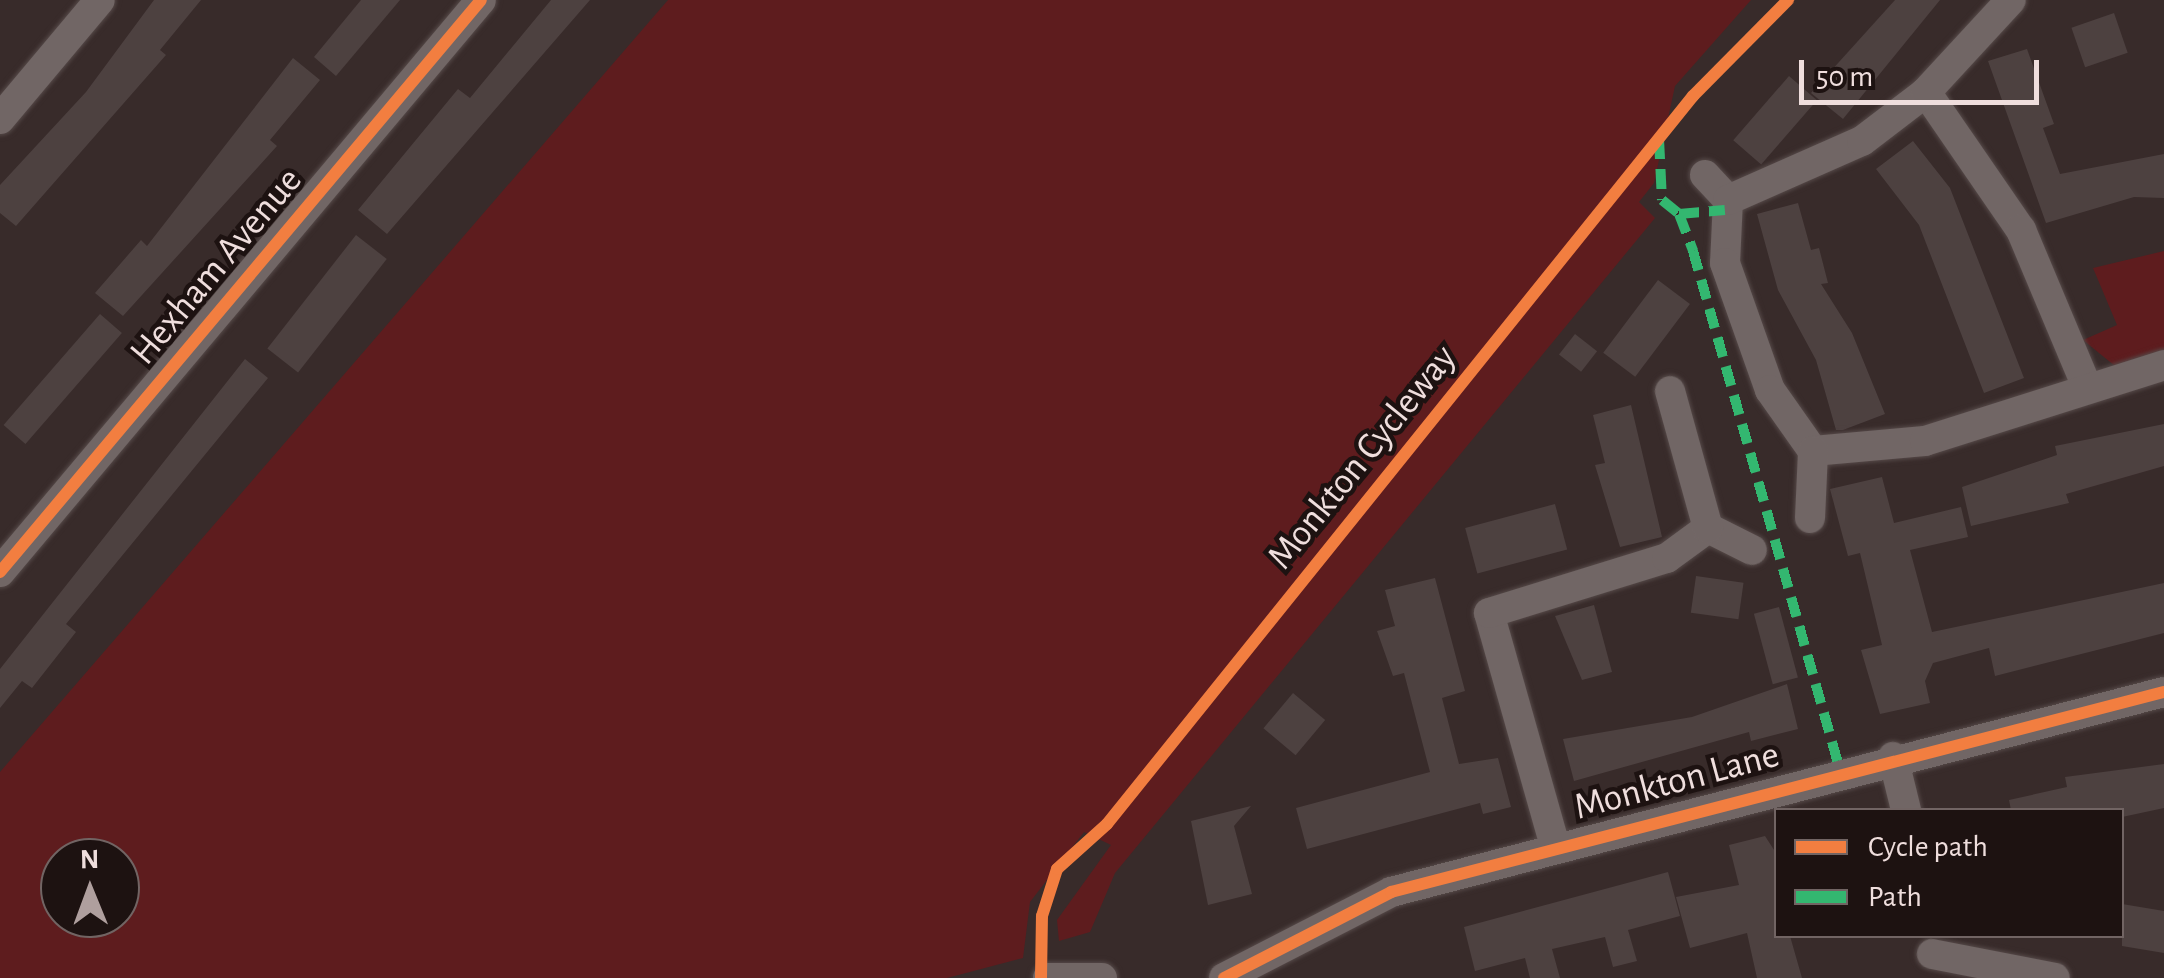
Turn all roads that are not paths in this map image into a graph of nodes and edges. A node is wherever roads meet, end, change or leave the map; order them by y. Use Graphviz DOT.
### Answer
graph roads {
  1 [pos="100,0"];
  2 [pos="480,0"];
  3 [pos="2011,0"];
  4 [pos="1926,92"];
  5 [pos="0,118"];
  6 [pos="1705,175"];
  7 [pos="1728,200"];
  8 [pos="2164,366"];
  9 [pos="2086,385"];
  10 [pos="1670,391"];
  11 [pos="1812,451"];
  12 [pos="1810,518"];
  13 [pos="1708,528"];
  14 [pos="1752,550"];
  15 [pos="0,572"];
  16 [pos="2164,692"];
  17 [pos="1893,757"];
  18 [pos="1906,808"];
  19 [pos="1554,846"];
  20 [pos="1288,946"];
  21 [pos="1930,956"];
  22 [pos="1048,978"];
  23 [pos="1102,978"];
  24 [pos="1224,978"];
  25 [pos="1274,978"];
  26 [pos="2054,978"];
  1 -- 5 [label="street"];
  2 -- 15 [label="street, Hexham Avenue"];
  3 -- 4 [label="street"];
  4 -- 7 [label="street"];
  4 -- 9 [label="street"];
  6 -- 7 [label="street"];
  7 -- 11 [label="street"];
  8 -- 9 [label="street"];
  9 -- 11 [label="street"];
  10 -- 13 [label="street"];
  11 -- 12 [label="street"];
  13 -- 14 [label="street"];
  13 -- 19 [label="street"];
  16 -- 17 [label="street, Monkton Lane"];
  17 -- 18 [label="street"];
  17 -- 19 [label="street, Monkton Lane"];
  19 -- 20 [label="street, Monkton Lane"];
  20 -- 24 [label="street, Monkton Lane"];
  20 -- 25 [label="street"];
  21 -- 26 [label="street"];
  22 -- 23 [label="street"];
}
